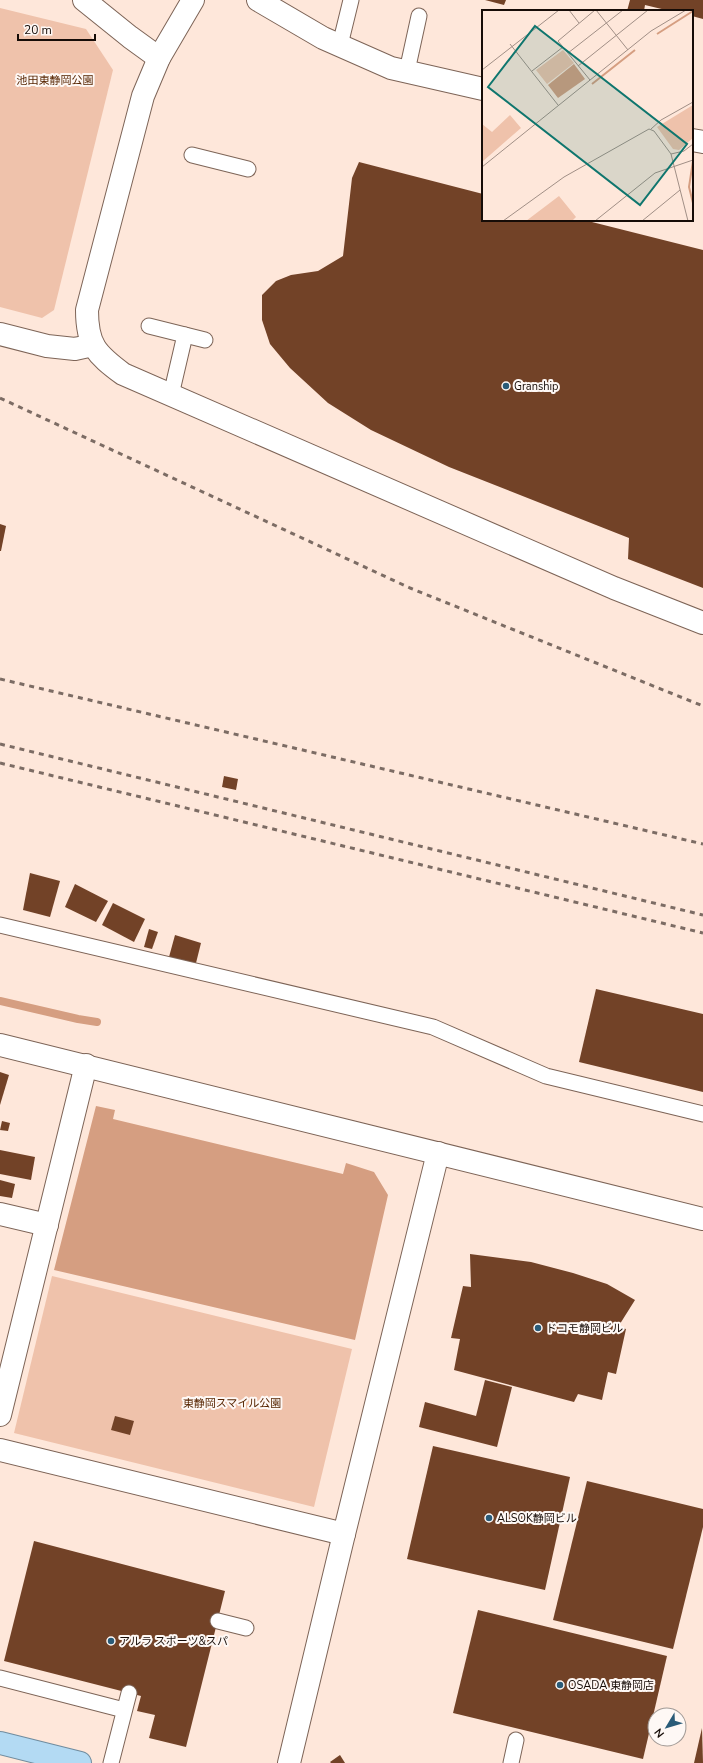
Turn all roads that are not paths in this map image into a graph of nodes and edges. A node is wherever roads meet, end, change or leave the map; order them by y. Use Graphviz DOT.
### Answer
graph roads {
  1 [pos="84,0"];
  2 [pos="192,0"];
  3 [pos="258,0"];
  4 [pos="351,0"];
  5 [pos="419,16"];
  6 [pos="340,45"];
  7 [pos="159,58"];
  8 [pos="407,71"];
  9 [pos="482,90"];
  10 [pos="693,140"];
  11 [pos="703,142"];
  12 [pos="192,155"];
  13 [pos="248,169"];
  14 [pos="149,326"];
  15 [pos="0,334"];
  16 [pos="185,335"];
  17 [pos="205,340"];
  18 [pos="93,345"];
  19 [pos="171,395"];
  20 [pos="703,623"];
  21 [pos="0,925"];
  22 [pos="0,1045"];
  23 [pos="86,1065"];
  24 [pos="703,1114"];
  25 [pos="438,1153"];
  26 [pos="0,1214"];
  27 [pos="703,1219"];
  28 [pos="48,1225"];
  29 [pos="6,1370"];
  30 [pos="0,1415"];
  31 [pos="0,1450"];
  32 [pos="344,1534"];
  33 [pos="218,1621"];
  34 [pos="246,1628"];
  35 [pos="0,1678"];
  36 [pos="128,1693"];
  37 [pos="124,1710"];
  38 [pos="516,1740"];
  39 [pos="0,1743"];
  40 [pos="80,1763"];
  41 [pos="111,1763"];
  42 [pos="289,1763"];
  43 [pos="511,1763"];
  1 -- 7 [label="street"];
  2 -- 7 [label="street"];
  3 -- 6 [label="street"];
  4 -- 6 [label="lane"];
  5 -- 8 [label="lane"];
  6 -- 8 [label="street"];
  7 -- 18 [label="street"];
  8 -- 9 [label="street"];
  10 -- 11 [label="street"];
  12 -- 13 [label="lane"];
  14 -- 16 [label="lane"];
  15 -- 18 [label="street"];
  16 -- 17 [label="lane"];
  16 -- 19 [label="lane"];
  18 -- 19 [label="street"];
  19 -- 20 [label="street"];
  21 -- 24 [label="lane"];
  22 -- 23 [label="street"];
  23 -- 25 [label="street"];
  23 -- 28 [label="street"];
  25 -- 27 [label="street"];
  25 -- 32 [label="street"];
  26 -- 28 [label="street"];
  28 -- 29 [label="street"];
  29 -- 30 [label="street"];
  31 -- 32 [label="street"];
  32 -- 42 [label="street"];
  33 -- 34 [label="lane"];
  35 -- 37 [label="lane"];
  36 -- 37 [label="lane"];
  37 -- 41 [label="lane"];
  38 -- 43 [label="lane"];
  39 -- 40 [label="highway"];
}
